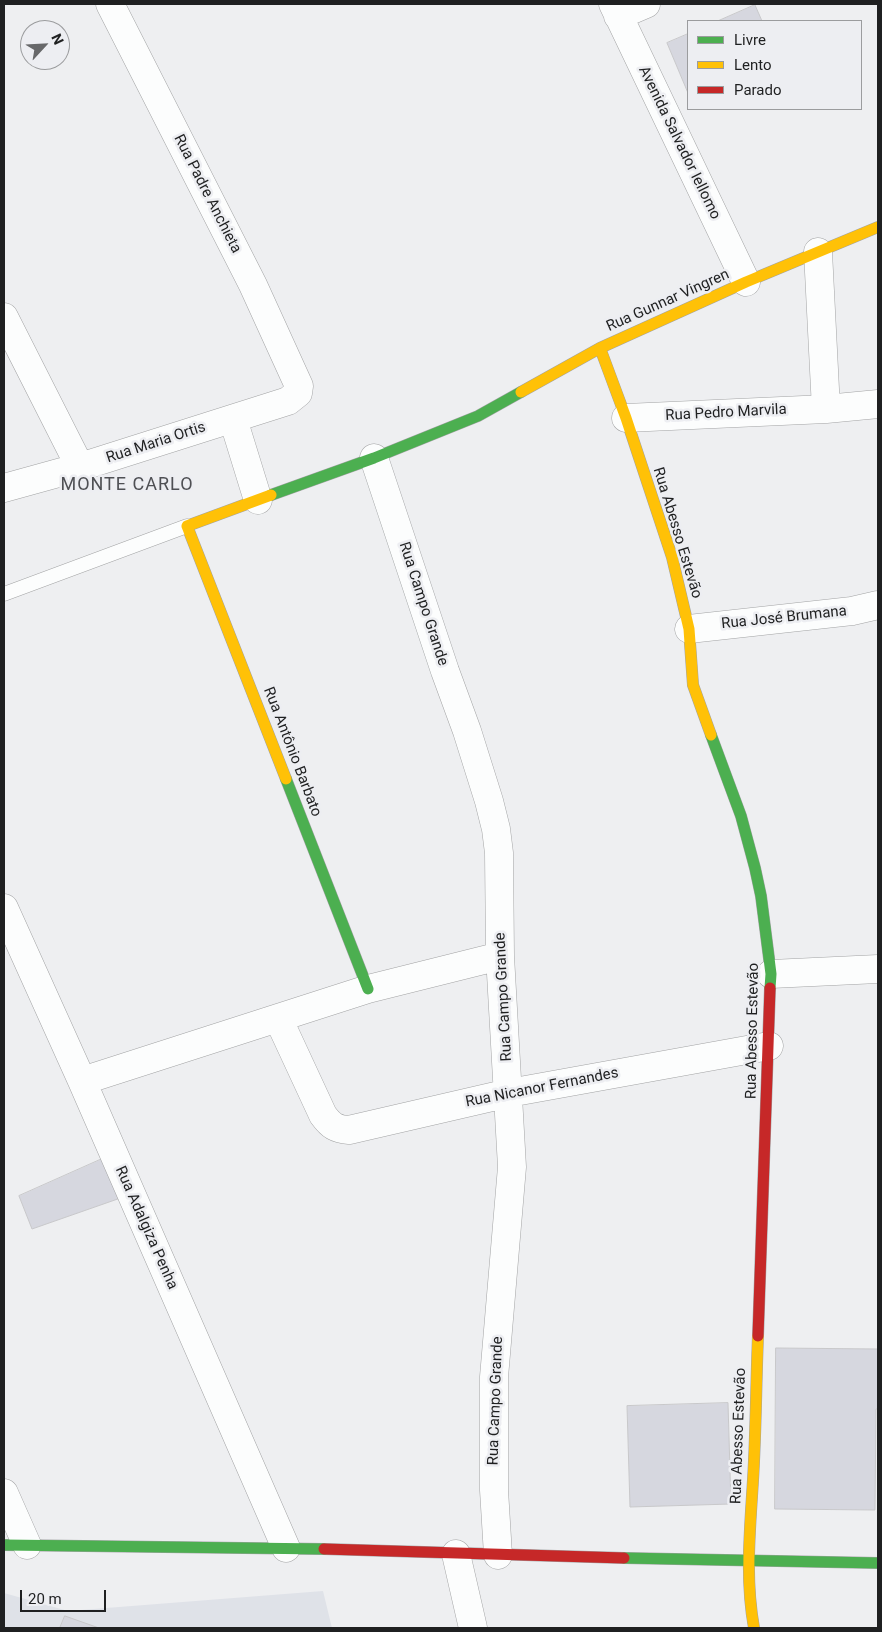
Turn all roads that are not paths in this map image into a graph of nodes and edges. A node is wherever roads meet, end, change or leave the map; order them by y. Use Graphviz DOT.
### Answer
graph roads {
  1 [pos="110,4"];
  2 [pos="646,4"];
  3 [pos="615,10"];
  4 [pos="878,227"];
  5 [pos="818,252"];
  6 [pos="746,282"];
  7 [pos="4,317"];
  8 [pos="600,348"];
  9 [pos="299,386"];
  10 [pos="878,404"];
  11 [pos="826,409"];
  12 [pos="626,418"];
  13 [pos="233,419"];
  14 [pos="374,458"];
  15 [pos="80,467"];
  16 [pos="4,488"];
  17 [pos="258,500"];
  18 [pos="188,526"];
  19 [pos="4,594"];
  20 [pos="878,604"];
  21 [pos="689,629"];
  22 [pos="4,908"];
  23 [pos="500,956"];
  24 [pos="878,969"];
  25 [pos="771,974"];
  26 [pos="368,989"];
  27 [pos="278,1018"];
  28 [pos="769,1046"];
  29 [pos="82,1081"];
  30 [pos="509,1093"];
  31 [pos="4,1493"];
  32 [pos="15,1545"];
  33 [pos="286,1548"];
  34 [pos="456,1554"];
  35 [pos="498,1555"];
  36 [pos="748,1560"];
  37 [pos="878,1563"];
  38 [pos="473,1628"];
  39 [pos="754,1628"];
  1 -- 9 [label="street, Rua Padre Anchieta"];
  2 -- 3 [label="street"];
  3 -- 6 [label="street, Avenida Salvador Iellomo"];
  4 -- 5 [label="street, Rua Gunnar Vingren"];
  5 -- 6 [label="street, Rua Gunnar Vingren"];
  5 -- 11 [label="street"];
  6 -- 8 [label="street, Rua Gunnar Vingren"];
  7 -- 15 [label="street"];
  8 -- 12 [label="street, Rua Abesso Estevão"];
  8 -- 14 [label="street, Rua Gunnar Vingren"];
  9 -- 13 [label="street, Rua Maria Ortis"];
  10 -- 11 [label="street, Rua Pedro Marvila"];
  11 -- 12 [label="street, Rua Pedro Marvila"];
  12 -- 21 [label="street, Rua Abesso Estevão"];
  13 -- 15 [label="street, Rua Maria Ortis"];
  13 -- 17 [label="street"];
  14 -- 17 [label="street, Rua Gunnar Vingren"];
  14 -- 23 [label="street, Rua Campo Grande"];
  15 -- 16 [label="street, Rua Maria Ortis"];
  17 -- 18 [label="street, Rua Gunnar Vingren"];
  18 -- 19 [label="lane"];
  18 -- 26 [label="street, Rua Antônio Barbato"];
  20 -- 21 [label="street, Rua José Brumana"];
  21 -- 25 [label="street, Rua Abesso Estevão"];
  22 -- 29 [label="street, Rua Adalgiza Penha"];
  23 -- 26 [label="street"];
  23 -- 30 [label="street, Rua Campo Grande"];
  24 -- 25 [label="street"];
  25 -- 28 [label="street, Rua Abesso Estevão"];
  26 -- 27 [label="street"];
  27 -- 29 [label="street"];
  27 -- 30 [label="street, Rua Nicanor Fernandes"];
  28 -- 30 [label="street, Rua Nicanor Fernandes"];
  28 -- 36 [label="street, Rua Abesso Estevão"];
  29 -- 33 [label="street, Rua Adalgiza Penha"];
  30 -- 35 [label="street, Rua Campo Grande"];
  31 -- 32 [label="street"];
  32 -- 33 [label="street"];
  33 -- 34 [label="street"];
  34 -- 35 [label="street"];
  34 -- 38 [label="street"];
  35 -- 36 [label="street"];
  36 -- 37 [label="street"];
  36 -- 39 [label="street, Rua Abesso Estevão"];
}
